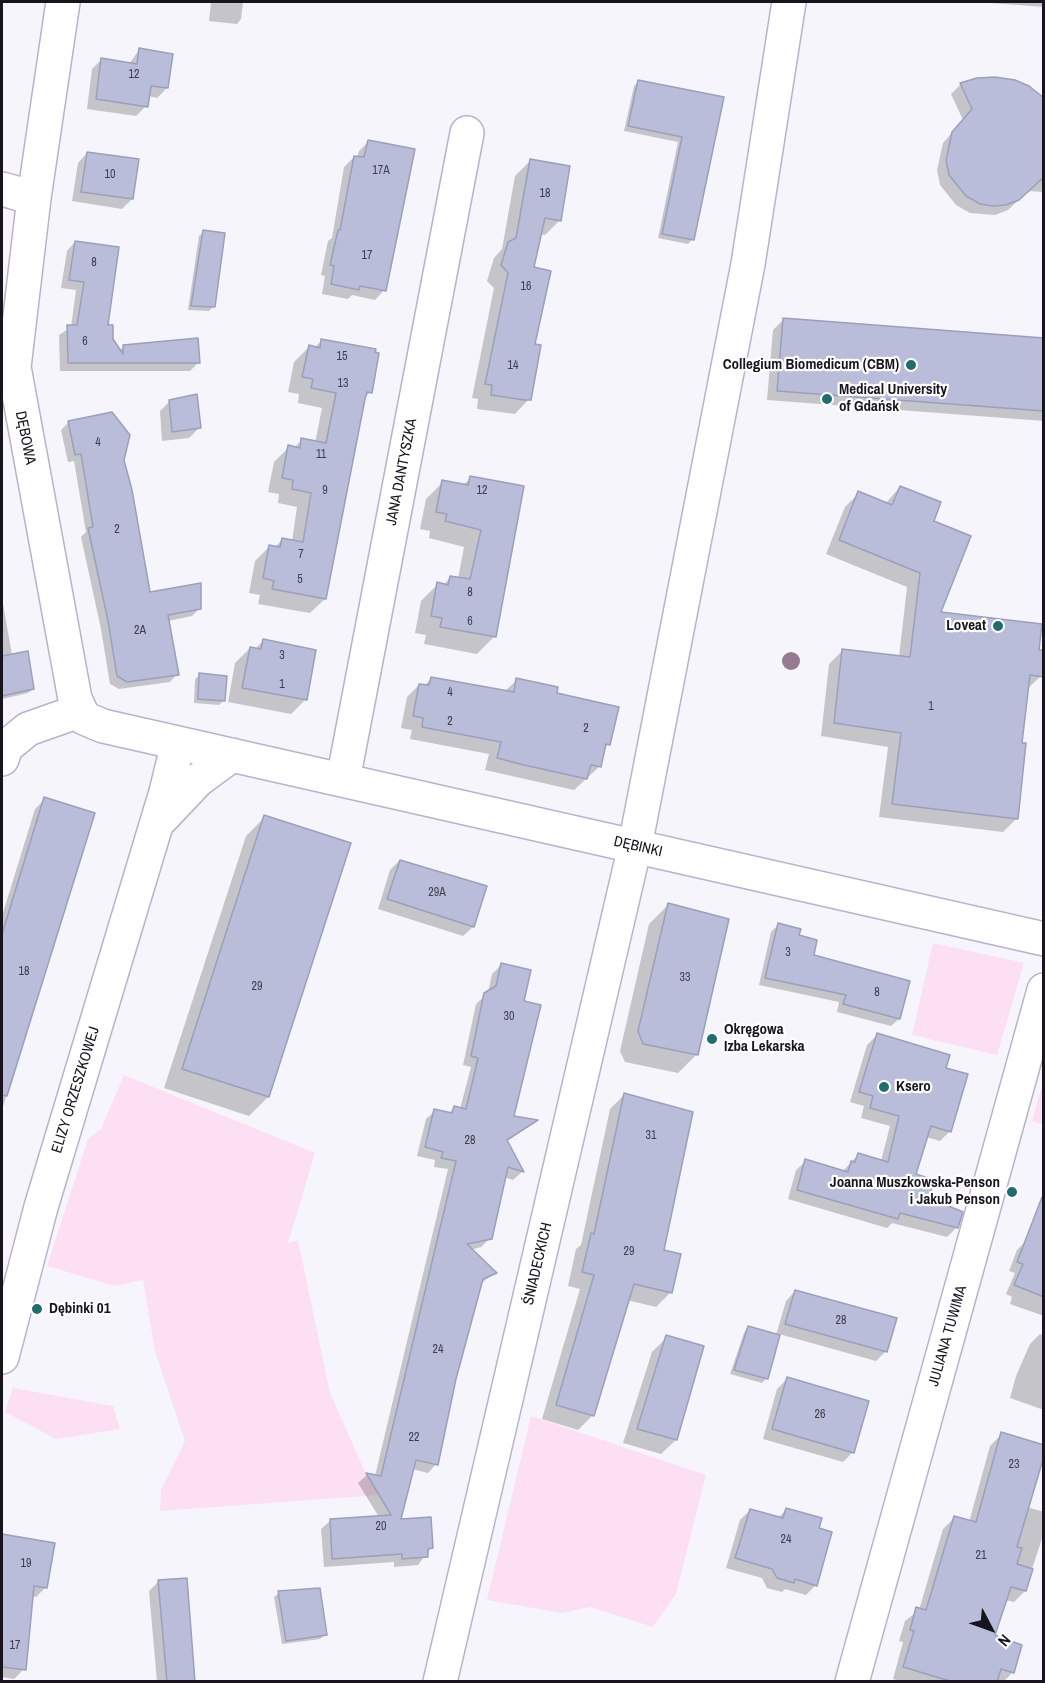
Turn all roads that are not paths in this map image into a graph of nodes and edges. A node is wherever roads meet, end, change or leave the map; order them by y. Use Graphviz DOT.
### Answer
graph roads {
  1 [pos="63,2"];
  2 [pos="789,2"];
  3 [pos="465,148"];
  4 [pos="2,189"];
  5 [pos="34,198"];
  6 [pos="79,711"];
  7 [pos="178,743"];
  8 [pos="232,755"];
  9 [pos="2,759"];
  10 [pos="343,780"];
  11 [pos="156,825"];
  12 [pos="635,846"];
  13 [pos="1044,939"];
  14 [pos="1044,990"];
  15 [pos="2,1357"];
  16 [pos="440,1682"];
  17 [pos="852,1682"];
  1 -- 5 [label="street, DĘBOWA"];
  2 -- 12 [label="street, ŚNIADECKICH"];
  3 -- 10 [label="street, JANA DANTYSZKA"];
  4 -- 5 [label="street"];
  5 -- 6 [label="street, DĘBOWA"];
  6 -- 7 [label="street"];
  6 -- 9 [label="street"];
  7 -- 8 [label="street"];
  7 -- 11 [label="street, ELIZY ORZESZKOWEJ"];
  8 -- 10 [label="street, DĘBINKI"];
  8 -- 11 [label="street, ELIZY ORZESZKOWEJ"];
  10 -- 12 [label="street, DĘBINKI"];
  11 -- 15 [label="street, ELIZY ORZESZKOWEJ"];
  12 -- 13 [label="street, DĘBINKI"];
  12 -- 16 [label="street, ŚNIADECKICH"];
  14 -- 17 [label="street, JULIANA TUWIMA"];
}
